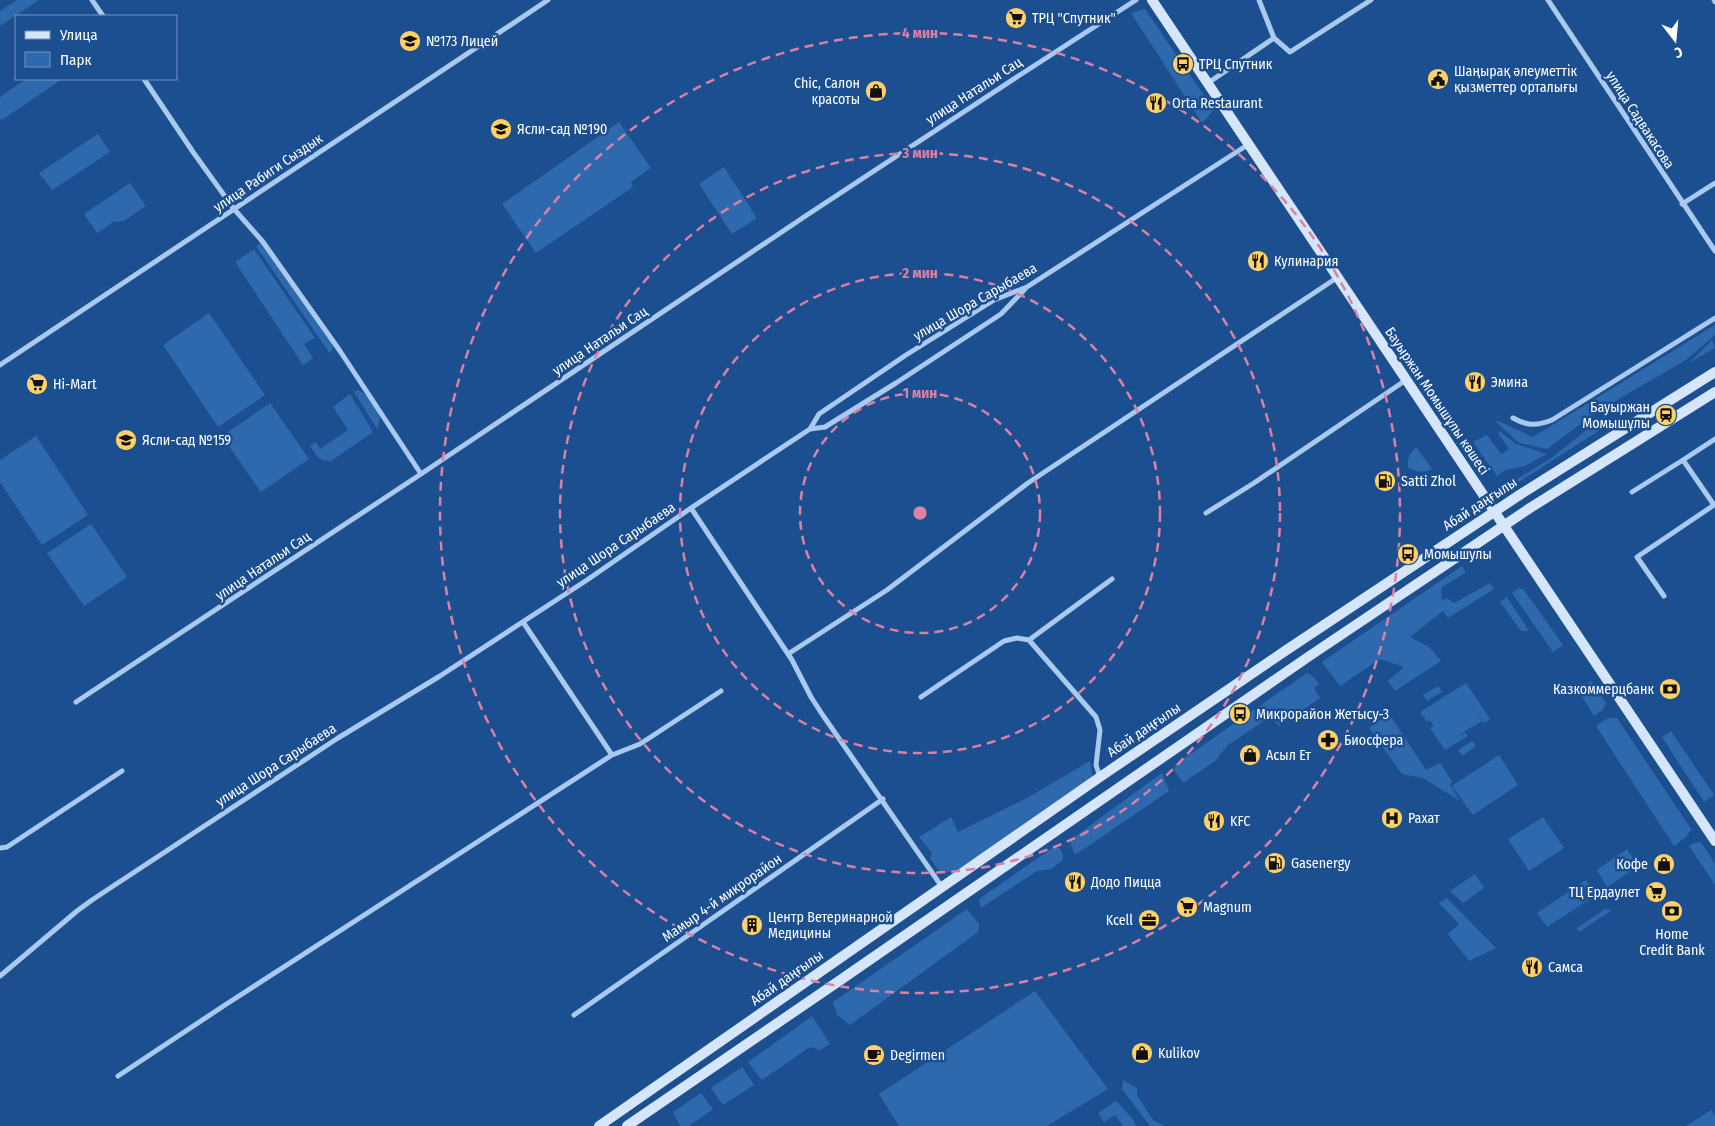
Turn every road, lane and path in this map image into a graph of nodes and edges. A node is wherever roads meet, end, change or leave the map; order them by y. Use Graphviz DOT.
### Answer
graph roads {
  1 [pos="92,0"];
  2 [pos="548,0"];
  3 [pos="1136,0"];
  4 [pos="1152,0"];
  5 [pos="1260,0"];
  6 [pos="1371,0"];
  7 [pos="1548,0"];
  8 [pos="102,15"];
  9 [pos="1274,38"];
  10 [pos="145,80"];
  11 [pos="1208,83"];
  12 [pos="1250,144"];
  13 [pos="1715,183"];
  14 [pos="1682,204"];
  15 [pos="234,209"];
  16 [pos="1715,251"];
  17 [pos="1338,277"];
  18 [pos="1027,287"];
  19 [pos="1715,318"];
  20 [pos="0,364"];
  21 [pos="1715,372"];
  22 [pos="1406,380"];
  23 [pos="1715,392"];
  24 [pos="1513,418"];
  25 [pos="810,429"];
  26 [pos="1715,439"];
  27 [pos="1683,460"];
  28 [pos="421,474"];
  29 [pos="1632,492"];
  30 [pos="691,508"];
  31 [pos="1494,511"];
  32 [pos="1206,513"];
  33 [pos="1504,526"];
  34 [pos="1112,579"];
  35 [pos="1664,596"];
  36 [pos="523,622"];
  37 [pos="1029,640"];
  38 [pos="788,654"];
  39 [pos="720,691"];
  40 [pos="921,697"];
  41 [pos="76,702"];
  42 [pos="612,755"];
  43 [pos="122,770"];
  44 [pos="1100,777"];
  45 [pos="883,799"];
  46 [pos="1715,842"];
  47 [pos="0,848"];
  48 [pos="943,887"];
  49 [pos="0,976"];
  50 [pos="574,1015"];
  51 [pos="118,1076"];
  52 [pos="599,1126"];
  53 [pos="627,1126"];
  1 -- 8 [label="street"];
  2 -- 15 [label="street, улица Рабиги Сыздык"];
  3 -- 28 [label="street, улица Натальи Сац"];
  4 -- 11 [label="main road, Бауыржан Момышұлы көшесі"];
  5 -- 9 [label="street"];
  6 -- 9 [label="street"];
  7 -- 14 [label="street, улица Садвакасова"];
  9 -- 11 [label="street"];
  10 -- 15 [label="street"];
  11 -- 12 [label="main road, Бауыржан Момышұлы көшесі"];
  12 -- 17 [label="main road, Бауыржан Момышұлы көшесі"];
  12 -- 18 [label="street, улица Шора Сарыбаева"];
  13 -- 14 [label="street"];
  14 -- 16 [label="street, улица Садвакасова"];
  15 -- 20 [label="street, улица Рабиги Сыздык"];
  15 -- 28 [label="street"];
  17 -- 22 [label="main road, Бауыржан Момышұлы көшесі"];
  17 -- 38 [label="street"];
  18 -- 25 [label="street, улица Шора Сарыбаева"];
  18 -- 25 [label="street"];
  19 -- 24 [label="street"];
  21 -- 31 [label="main road, Абай даңғылы"];
  22 -- 31 [label="main road, Бауыржан Момышұлы көшесі"];
  22 -- 32 [label="street"];
  23 -- 33 [label="main road"];
  25 -- 30 [label="street, улица Шора Сарыбаева"];
  26 -- 27 [label="street"];
  27 -- 29 [label="street"];
  27 -- 35 [label="street"];
  28 -- 41 [label="street, улица Натальи Сац"];
  30 -- 36 [label="street, улица Шора Сарыбаева"];
  30 -- 38 [label="street"];
  31 -- 33 [label="main road, Бауыржан Момышұлы көшесі"];
  31 -- 44 [label="main road, Абай даңғылы"];
  33 -- 46 [label="main road, Бауыржан Момышұлы көшесі"];
  33 -- 53 [label="main road"];
  34 -- 37 [label="street"];
  36 -- 42 [label="street"];
  36 -- 49 [label="street, улица Шора Сарыбаева"];
  37 -- 40 [label="street"];
  37 -- 44 [label="street"];
  38 -- 45 [label="street"];
  39 -- 42 [label="street"];
  42 -- 51 [label="street"];
  43 -- 47 [label="street"];
  44 -- 48 [label="main road, Абай даңғылы"];
  45 -- 48 [label="street"];
  45 -- 50 [label="street, Мамыр 4-й микрорайон"];
  48 -- 52 [label="main road, Абай даңғылы"];
}
